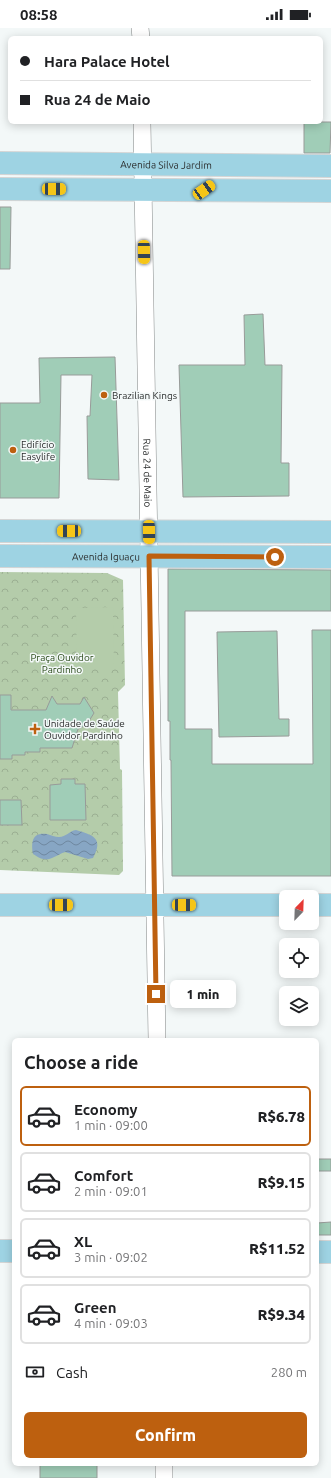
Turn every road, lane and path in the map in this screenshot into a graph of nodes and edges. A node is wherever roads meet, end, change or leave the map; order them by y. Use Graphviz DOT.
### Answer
graph roads {
  1 [pos="142,124"];
  2 [pos="0,163"];
  3 [pos="49,163"];
  4 [pos="143,164"];
  5 [pos="241,165"];
  6 [pos="331,166"];
  7 [pos="0,189"];
  8 [pos="80,189"];
  9 [pos="143,190"];
  10 [pos="204,190"];
  11 [pos="331,191"];
  12 [pos="0,531"];
  13 [pos="149,532"];
  14 [pos="250,532"];
  15 [pos="331,532"];
  16 [pos="0,556"];
  17 [pos="149,556"];
  18 [pos="218,557"];
  19 [pos="331,557"];
  20 [pos="0,905"];
  21 [pos="155,905"];
  22 [pos="279,905"];
  23 [pos="319,905"];
  24 [pos="331,905"];
  25 [pos="157,1038"];
  26 [pos="0,1251"];
  27 [pos="12,1251"];
  28 [pos="319,1252"];
  29 [pos="331,1252"];
  30 [pos="164,1466"];
  31 [pos="164,1478"];
  1 -- 4 [label="street, Rua 24 de Maio"];
  2 -- 3 [label="main road, Avenida Silva Jardim"];
  3 -- 4 [label="main road, Avenida Silva Jardim"];
  3 -- 8 [label="main road"];
  4 -- 5 [label="main road, Avenida Silva Jardim"];
  4 -- 9 [label="street, Rua 24 de Maio"];
  5 -- 6 [label="main road, Avenida Silva Jardim"];
  5 -- 10 [label="main road"];
  7 -- 8 [label="main road"];
  8 -- 9 [label="main road"];
  9 -- 10 [label="main road"];
  9 -- 13 [label="street, Rua 24 de Maio"];
  10 -- 11 [label="main road"];
  12 -- 13 [label="main road"];
  13 -- 14 [label="main road"];
  13 -- 17 [label="street, Rua 24 de Maio"];
  14 -- 15 [label="main road"];
  14 -- 18 [label="main road"];
  16 -- 17 [label="main road, Avenida Iguaçu"];
  17 -- 18 [label="main road, Avenida Iguaçu"];
  17 -- 21 [label="street, Rua 24 de Maio"];
  18 -- 19 [label="main road, Avenida Iguaçu"];
  20 -- 21 [label="main road"];
  21 -- 22 [label="main road"];
  21 -- 25 [label="street, Rua 24 de Maio"];
  23 -- 24 [label="main road"];
  26 -- 27 [label="main road"];
  28 -- 29 [label="main road"];
  30 -- 31 [label="street"];
}
